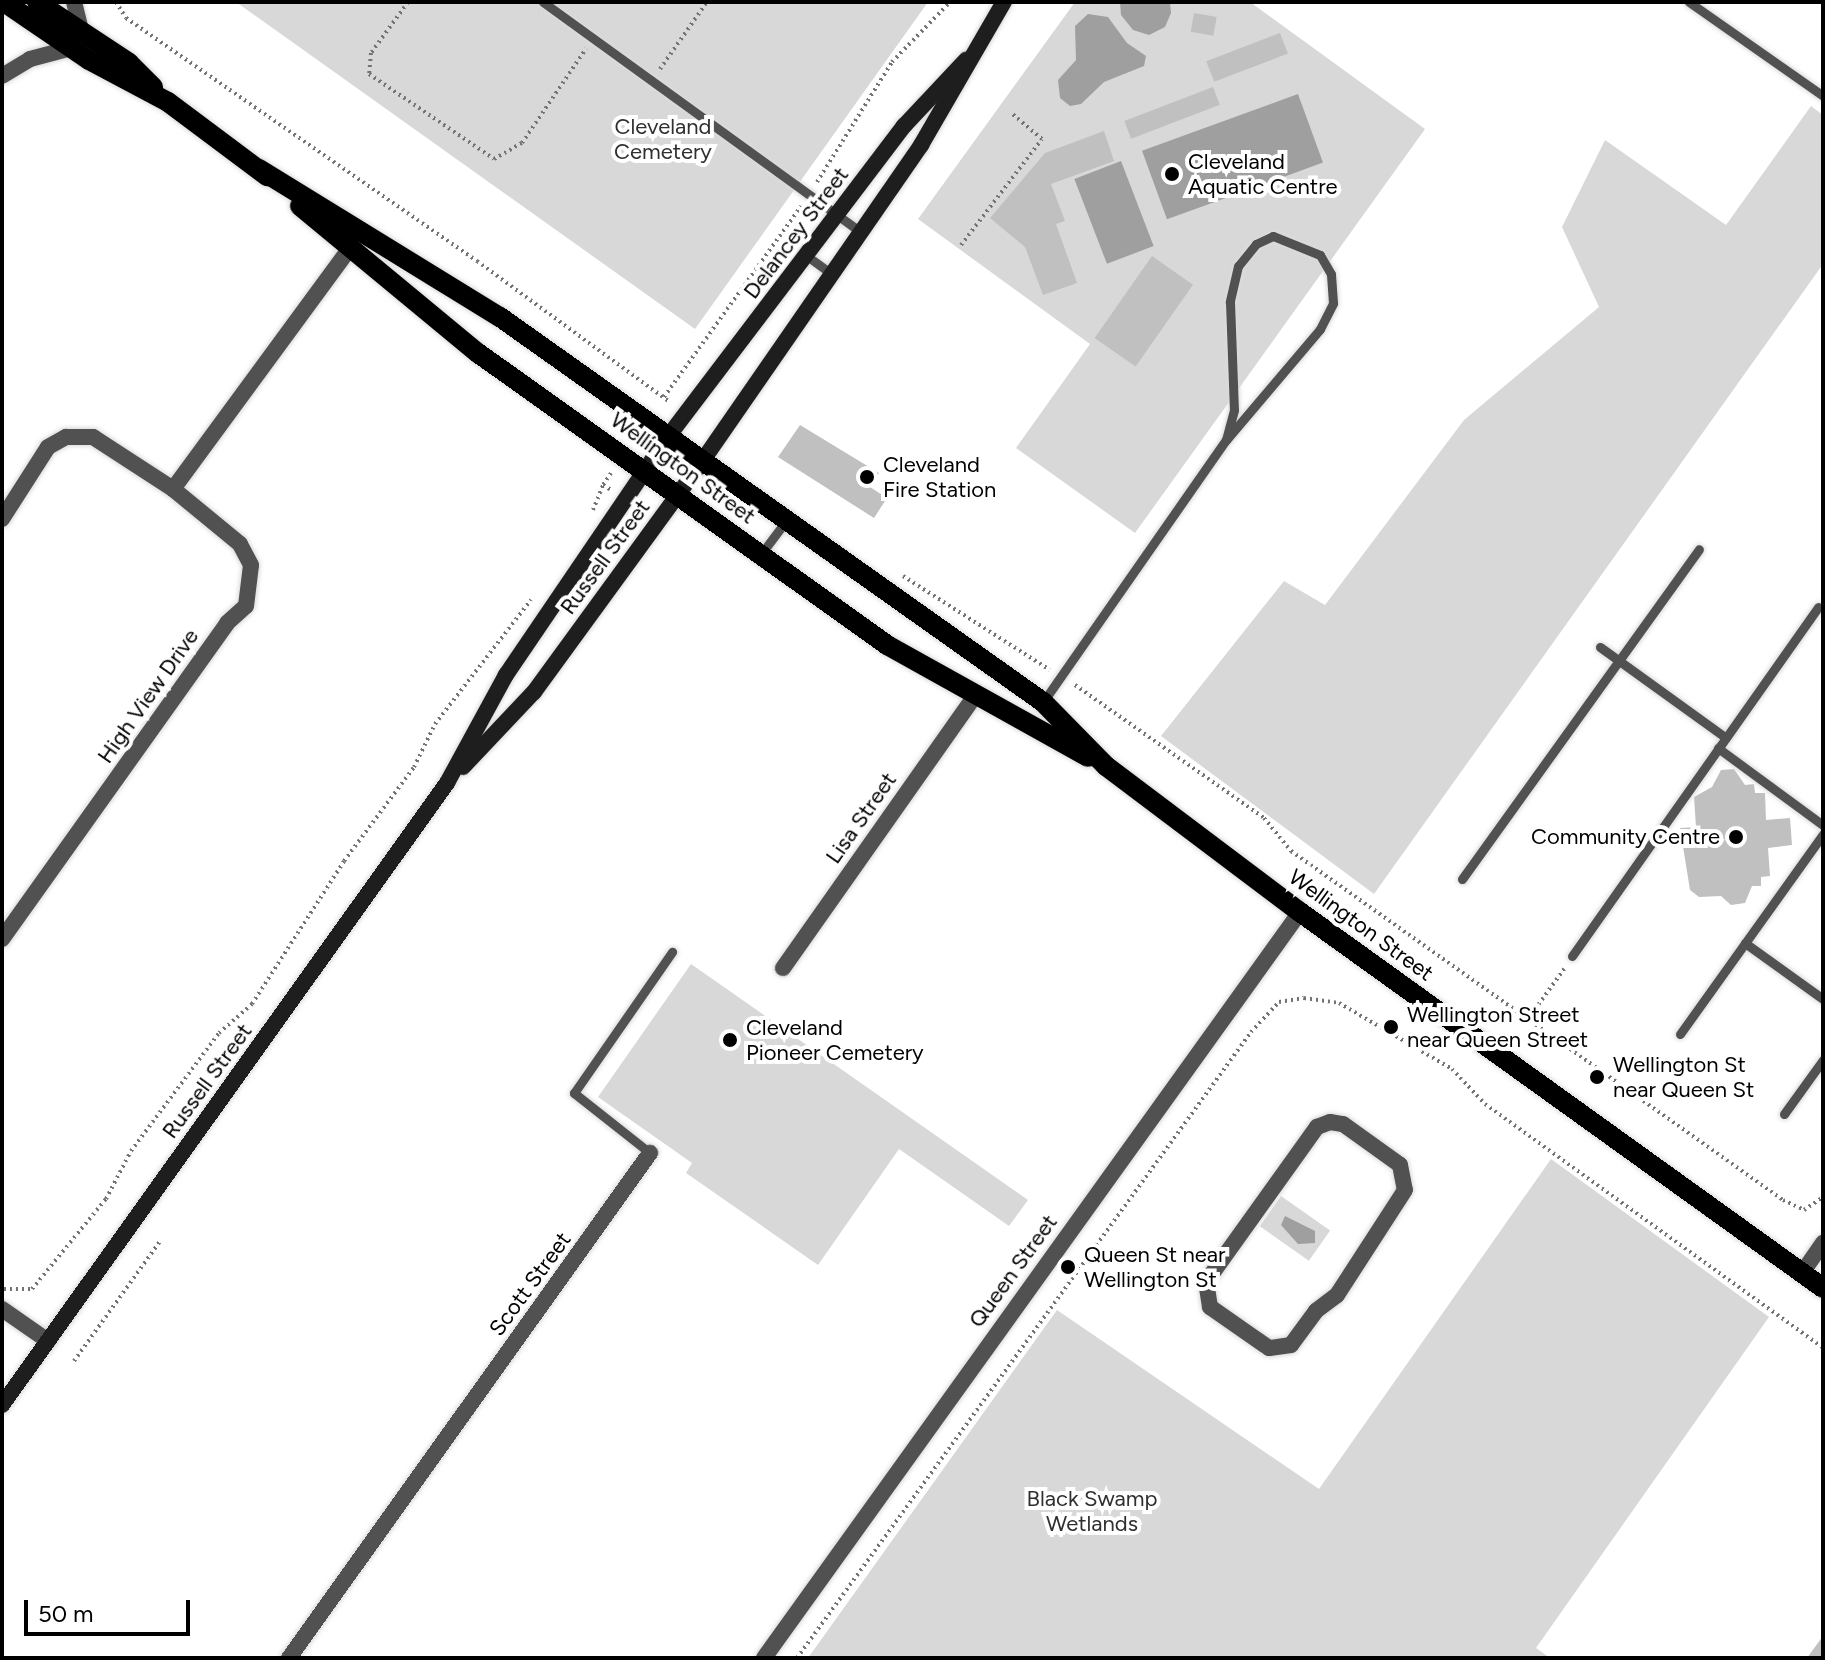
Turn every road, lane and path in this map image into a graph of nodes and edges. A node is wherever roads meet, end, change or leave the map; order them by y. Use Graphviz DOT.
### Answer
graph roads {
  1 [pos="4,2"];
  2 [pos="74,2"];
  3 [pos="116,2"];
  4 [pos="408,2"];
  5 [pos="543,2"];
  6 [pos="707,2"];
  7 [pos="1004,2"];
  8 [pos="1689,2"];
  9 [pos="37,8"];
  10 [pos="594,37"];
  11 [pos="76,39"];
  12 [pos="966,60"];
  13 [pos="2,76"];
  14 [pos="652,80"];
  15 [pos="1823,96"];
  16 [pos="1010,112"];
  17 [pos="259,169"];
  18 [pos="837,215"];
  19 [pos="861,232"];
  20 [pos="961,245"];
  21 [pos="349,249"];
  22 [pos="807,256"];
  23 [pos="832,274"];
  24 [pos="663,397"];
  25 [pos="667,438"];
  26 [pos="1226,440"];
  27 [pos="701,463"];
  28 [pos="645,470"];
  29 [pos="603,485"];
  30 [pos="173,489"];
  31 [pos="678,493"];
  32 [pos="2,519"];
  33 [pos="785,522"];
  34 [pos="587,524"];
  35 [pos="1699,549"];
  36 [pos="761,554"];
  37 [pos="538,591"];
  38 [pos="1818,607"];
  39 [pos="1600,647"];
  40 [pos="1620,660"];
  41 [pos="1062,676"];
  42 [pos="976,694"];
  43 [pos="1043,702"];
  44 [pos="1726,738"];
  45 [pos="1718,748"];
  46 [pos="1106,766"];
  47 [pos="447,783"];
  48 [pos="1823,825"];
  49 [pos="1823,834"];
  50 [pos="1462,879"];
  51 [pos="1300,912"];
  52 [pos="2,939"];
  53 [pos="1745,943"];
  54 [pos="672,952"];
  55 [pos="1572,956"];
  56 [pos="783,968"];
  57 [pos="1823,999"];
  58 [pos="1528,1019"];
  59 [pos="1680,1034"];
  60 [pos="1823,1060"];
  61 [pos="1784,1114"];
  62 [pos="650,1153"];
  63 [pos="1823,1197"];
  64 [pos="1261,1204"];
  65 [pos="161,1240"];
  66 [pos="1823,1243"];
  67 [pos="1802,1273"];
  68 [pos="2,1288"];
  69 [pos="1823,1288"];
  70 [pos="2,1309"];
  71 [pos="48,1341"];
  72 [pos="1823,1348"];
  73 [pos="74,1361"];
  74 [pos="2,1405"];
  75 [pos="289,1658"];
  76 [pos="764,1658"];
  77 [pos="797,1658"];
  1 -- 9 [label="main road, Wellington Street"];
  2 -- 11 [label="street"];
  3 -- 24 [label="path"];
  4 -- 10 [label="path"];
  5 -- 10 [label="lane"];
  6 -- 14 [label="path"];
  7 -- 12 [label="main road, Delancey Street"];
  8 -- 15 [label="lane"];
  9 -- 11 [label="main road, Wellington Street"];
  10 -- 14 [label="lane"];
  11 -- 13 [label="street"];
  11 -- 17 [label="main road, Wellington Street"];
  12 -- 18 [label="main road, Delancey Street"];
  12 -- 19 [label="main road, Delancey Street"];
  14 -- 18 [label="lane"];
  16 -- 20 [label="path"];
  17 -- 21 [label="main road, Wellington Street"];
  17 -- 25 [label="main road, Wellington Street"];
  18 -- 19 [label="lane"];
  18 -- 22 [label="main road, Delancey Street"];
  19 -- 23 [label="main road, Delancey Street"];
  21 -- 28 [label="main road, Wellington Street"];
  21 -- 30 [label="street"];
  22 -- 23 [label="lane"];
  22 -- 25 [label="main road, Delancey Street"];
  23 -- 27 [label="main road, Delancey Street"];
  25 -- 27 [label="main road, Wellington Street"];
  25 -- 28 [label="main road, Russell Street"];
  26 -- 26 [label="lane"];
  26 -- 41 [label="lane"];
  27 -- 31 [label="main road, Russell Street"];
  27 -- 33 [label="main road, Wellington Street"];
  28 -- 31 [label="main road, Wellington Street"];
  28 -- 47 [label="main road, Russell Street"];
  29 -- 34 [label="path"];
  30 -- 32 [label="street, High View Drive"];
  30 -- 52 [label="street, High View Drive"];
  31 -- 36 [label="main road, Wellington Street"];
  31 -- 47 [label="main road, Russell Street"];
  33 -- 36 [label="lane"];
  33 -- 43 [label="main road, Wellington Street"];
  35 -- 40 [label="lane"];
  36 -- 42 [label="main road, Wellington Street"];
  37 -- 68 [label="path"];
  38 -- 44 [label="lane"];
  39 -- 40 [label="lane"];
  40 -- 44 [label="lane"];
  40 -- 50 [label="lane"];
  41 -- 43 [label="lane"];
  41 -- 58 [label="path"];
  42 -- 46 [label="main road, Wellington Street"];
  42 -- 56 [label="street, Lisa Street"];
  43 -- 46 [label="main road, Wellington Street"];
  44 -- 45 [label="lane"];
  45 -- 48 [label="lane"];
  45 -- 55 [label="lane"];
  46 -- 51 [label="main road, Wellington Street"];
  47 -- 71 [label="main road, Russell Street"];
  49 -- 53 [label="lane"];
  51 -- 67 [label="main road, Wellington Street"];
  51 -- 76 [label="street, Queen Street"];
  53 -- 57 [label="lane"];
  53 -- 59 [label="lane"];
  54 -- 62 [label="lane, Scott Street"];
  55 -- 58 [label="path"];
  58 -- 63 [label="path"];
  60 -- 61 [label="lane"];
  62 -- 75 [label="street, Scott Street"];
  64 -- 64 [label="street"];
  65 -- 73 [label="path"];
  66 -- 67 [label="street"];
  67 -- 69 [label="main road, Wellington Street"];
  70 -- 71 [label="street"];
  71 -- 74 [label="main road, Russell Street"];
  72 -- 77 [label="path"];
}
